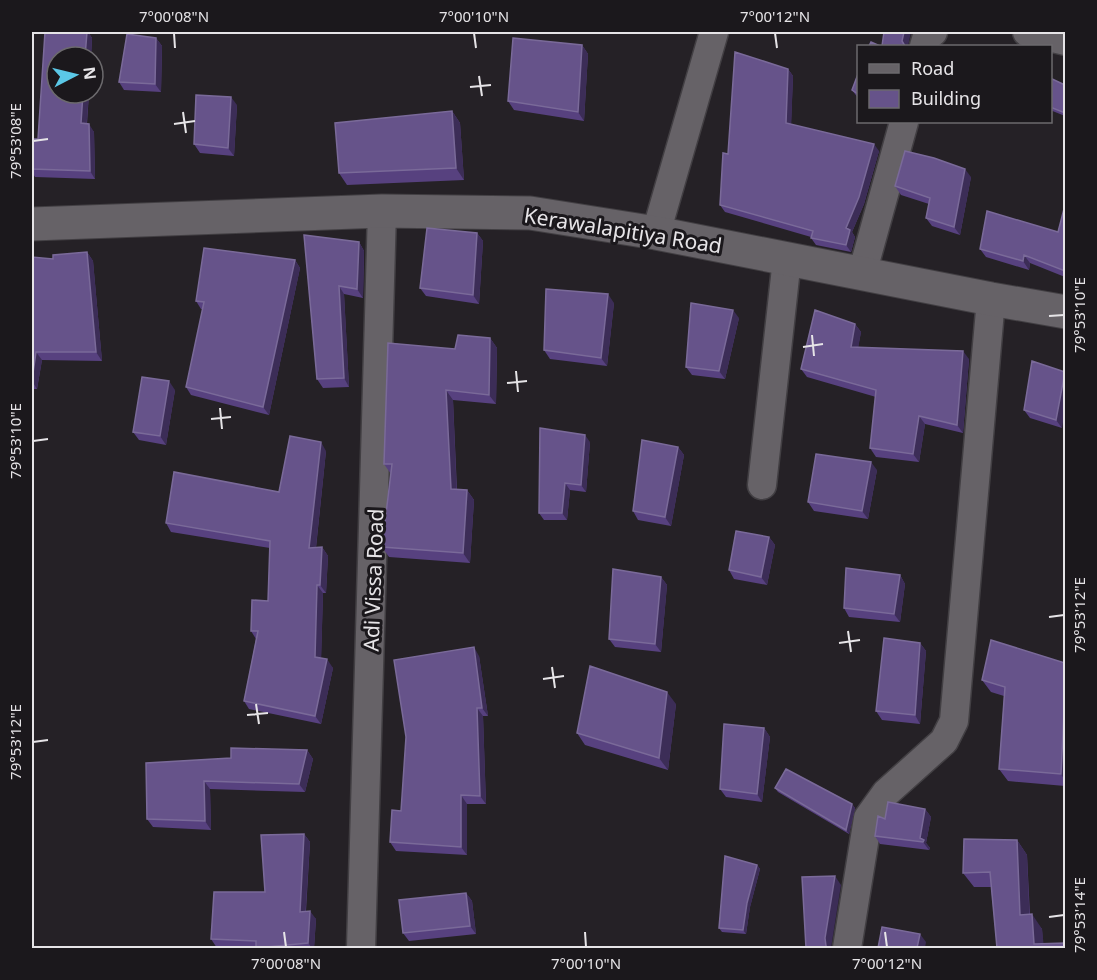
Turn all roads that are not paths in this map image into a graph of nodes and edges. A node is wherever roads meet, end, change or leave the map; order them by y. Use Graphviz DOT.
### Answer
graph roads {
  1 [pos="714,32"];
  2 [pos="933,32"];
  3 [pos="1027,32"];
  4 [pos="1065,40"];
  5 [pos="924,45"];
  6 [pos="904,123"];
  7 [pos="381,211"];
  8 [pos="32,224"];
  9 [pos="656,233"];
  10 [pos="787,260"];
  11 [pos="862,274"];
  12 [pos="991,299"];
  13 [pos="1065,312"];
  14 [pos="762,485"];
  15 [pos="362,948"];
  16 [pos="847,948"];
  1 -- 9 [label="street"];
  2 -- 5 [label="street"];
  3 -- 4 [label="street"];
  6 -- 11 [label="street"];
  7 -- 8 [label="street, Kerawalapitiya Road"];
  7 -- 9 [label="street, Kerawalapitiya Road"];
  7 -- 15 [label="street, Adi Vissa Road"];
  9 -- 10 [label="street, Kerawalapitiya Road"];
  10 -- 11 [label="street, Kerawalapitiya Road"];
  10 -- 14 [label="street"];
  11 -- 12 [label="street, Kerawalapitiya Road"];
  12 -- 13 [label="street, Kerawalapitiya Road"];
  12 -- 16 [label="street"];
}
